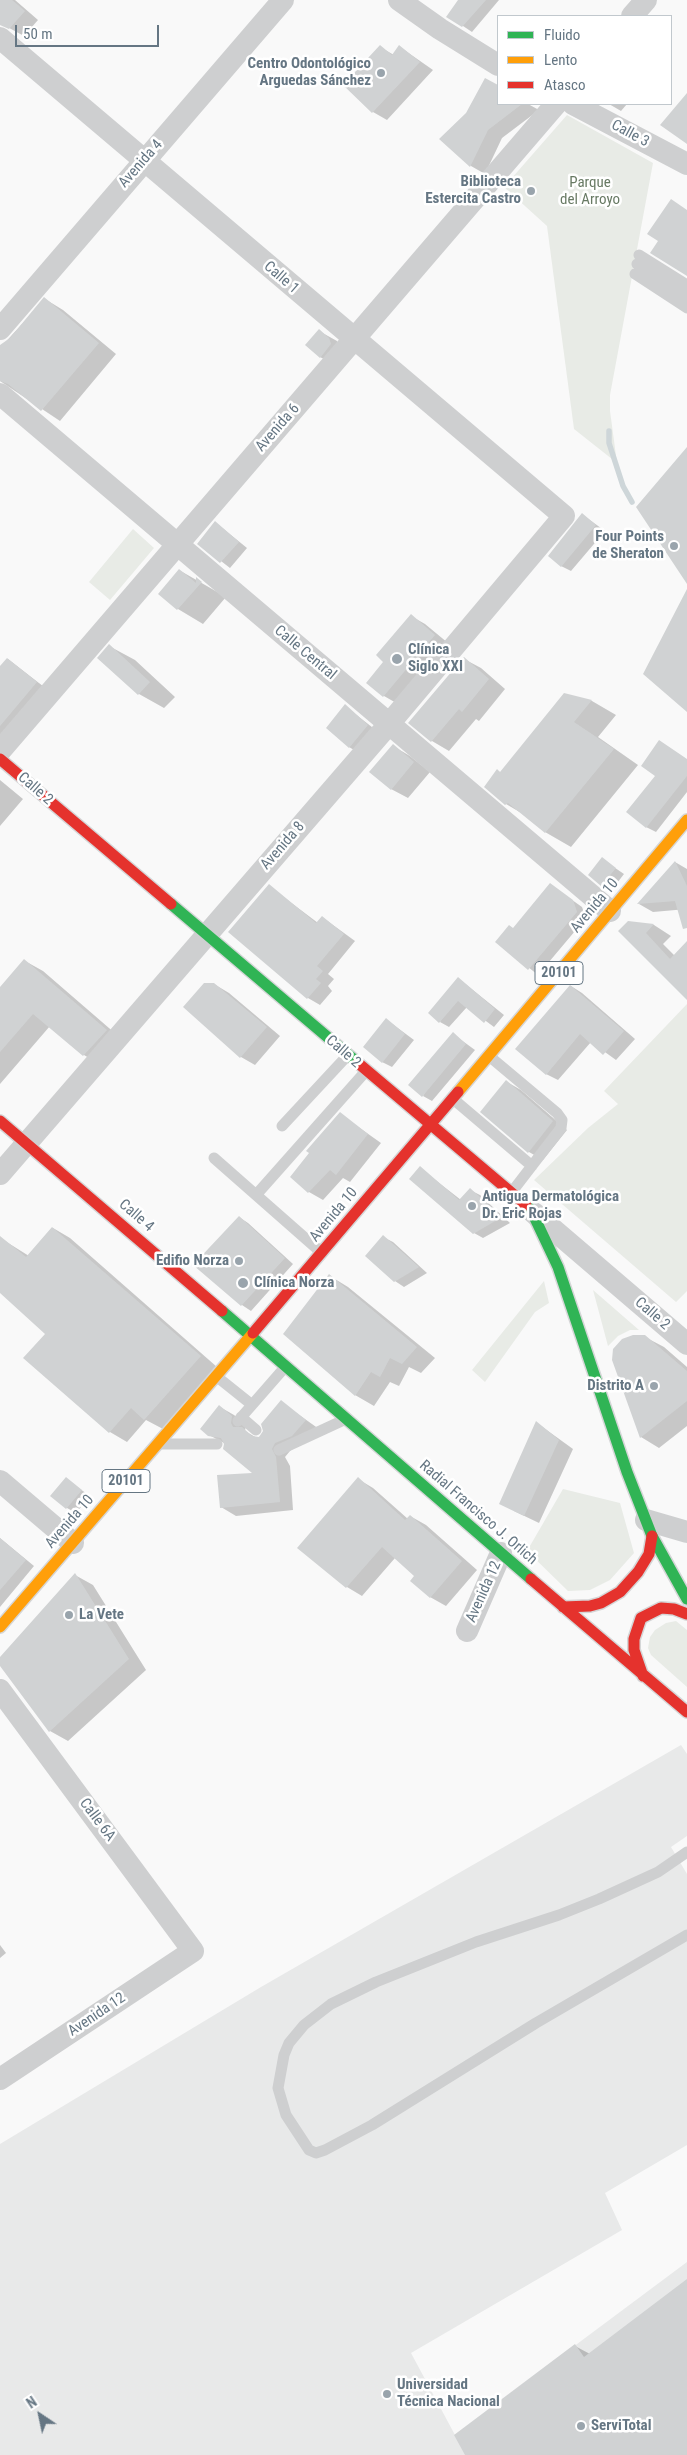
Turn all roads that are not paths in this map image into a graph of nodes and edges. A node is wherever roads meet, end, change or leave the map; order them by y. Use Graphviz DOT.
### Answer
graph roads {
  1 [pos="283,0"];
  2 [pos="399,0"];
  3 [pos="646,0"];
  4 [pos="633,15"];
  5 [pos="0,38"];
  6 [pos="497,64"];
  7 [pos="555,105"];
  8 [pos="575,105"];
  9 [pos="144,160"];
  10 [pos="687,164"];
  11 [pos="637,264"];
  12 [pos="687,285"];
  13 [pos="687,296"];
  14 [pos="687,308"];
  15 [pos="0,329"];
  16 [pos="353,340"];
  17 [pos="0,394"];
  18 [pos="564,516"];
  19 [pos="178,545"];
  20 [pos="389,724"];
  21 [pos="0,751"];
  22 [pos="0,759"];
  23 [pos="687,820"];
  24 [pos="610,911"];
  25 [pos="206,935"];
  26 [pos="348,1055"];
  27 [pos="489,1056"];
  28 [pos="366,1071"];
  29 [pos="452,1098"];
  30 [pos="0,1121"];
  31 [pos="282,1126"];
  32 [pos="430,1126"];
  33 [pos="27,1143"];
  34 [pos="214,1158"];
  35 [pos="532,1166"];
  36 [pos="0,1174"];
  37 [pos="511,1193"];
  38 [pos="256,1196"];
  39 [pos="531,1210"];
  40 [pos="322,1253"];
  41 [pos="251,1335"];
  42 [pos="687,1344"];
  43 [pos="286,1366"];
  44 [pos="216,1376"];
  45 [pos="251,1404"];
  46 [pos="347,1418"];
  47 [pos="256,1430"];
  48 [pos="158,1444"];
  49 [pos="217,1444"];
  50 [pos="280,1450"];
  51 [pos="0,1481"];
  52 [pos="649,1528"];
  53 [pos="687,1532"];
  54 [pos="72,1543"];
  55 [pos="501,1553"];
  56 [pos="687,1599"];
  57 [pos="563,1607"];
  58 [pos="687,1614"];
  59 [pos="0,1627"];
  60 [pos="467,1631"];
  61 [pos="643,1676"];
  62 [pos="0,1690"];
  63 [pos="687,1712"];
  64 [pos="687,1852"];
  65 [pos="687,1935"];
  66 [pos="193,1950"];
  67 [pos="0,2079"];
  1 -- 9 [label="street, Avenida 4"];
  2 -- 6 [label="street"];
  3 -- 4 [label="street"];
  5 -- 9 [label="street, Calle 1"];
  7 -- 16 [label="street, Avenida 6"];
  8 -- 10 [label="street, Calle 3"];
  9 -- 15 [label="street, Avenida 4"];
  9 -- 16 [label="street, Calle 1"];
  11 -- 12 [label="lane"];
  11 -- 13 [label="lane"];
  11 -- 14 [label="lane"];
  16 -- 18 [label="street, Calle 1"];
  16 -- 19 [label="street, Avenida 6"];
  17 -- 19 [label="street, Calle Central"];
  18 -- 20 [label="street, Avenida 8"];
  19 -- 20 [label="street, Calle Central"];
  19 -- 21 [label="street, Avenida 6"];
  20 -- 24 [label="street, Calle Central"];
  20 -- 25 [label="street, Avenida 8"];
  22 -- 25 [label="main road, Calle 2"];
  23 -- 24 [label="main road, Avenida 10 / 20101"];
  24 -- 27 [label="main road, Avenida 10 / 20101"];
  25 -- 26 [label="main road, Calle 2"];
  25 -- 33 [label="street, Avenida 8"];
  26 -- 28 [label="main road, Calle 2"];
  26 -- 31 [label="lane"];
  27 -- 29 [label="main road, Avenida 10 / 20101"];
  27 -- 35 [label="lane"];
  28 -- 32 [label="main road, Calle 2"];
  28 -- 38 [label="lane"];
  29 -- 32 [label="main road, Avenida 10 / 20101"];
  29 -- 35 [label="lane"];
  30 -- 33 [label="main road, Calle 4"];
  32 -- 37 [label="main road, Calle 2"];
  32 -- 40 [label="main road, Avenida 10 / 20101"];
  33 -- 36 [label="street, Avenida 8"];
  33 -- 41 [label="main road, Calle 4"];
  34 -- 38 [label="lane"];
  35 -- 37 [label="lane"];
  37 -- 39 [label="main road, Calle 2"];
  38 -- 40 [label="lane"];
  39 -- 42 [label="street, Calle 2"];
  39 -- 52 [label="main road"];
  40 -- 41 [label="main road, Avenida 10 / 20101"];
  41 -- 43 [label="main road, Radial Francisco J. Orlich"];
  41 -- 44 [label="main road, Avenida 10 / 20101"];
  43 -- 45 [label="lane"];
  43 -- 46 [label="main road, Radial Francisco J. Orlich"];
  44 -- 45 [label="lane"];
  44 -- 48 [label="main road, Avenida 10 / 20101"];
  45 -- 47 [label="lane"];
  46 -- 50 [label="lane"];
  46 -- 55 [label="main road, Radial Francisco J. Orlich"];
  48 -- 49 [label="lane"];
  48 -- 54 [label="main road, Avenida 10 / 20101"];
  51 -- 54 [label="street"];
  52 -- 53 [label="street"];
  52 -- 56 [label="main road"];
  52 -- 57 [label="main road"];
  54 -- 59 [label="main road, Avenida 10 / 20101"];
  55 -- 57 [label="main road, Radial Francisco J. Orlich"];
  55 -- 60 [label="street, Avenida 12"];
  57 -- 61 [label="main road, Radial Francisco J. Orlich"];
  58 -- 61 [label="main road"];
  61 -- 63 [label="main road, Radial Francisco J. Orlich"];
  62 -- 66 [label="street, Calle 6A"];
  64 -- 65 [label="lane"];
  66 -- 67 [label="street, Avenida 12"];
}
